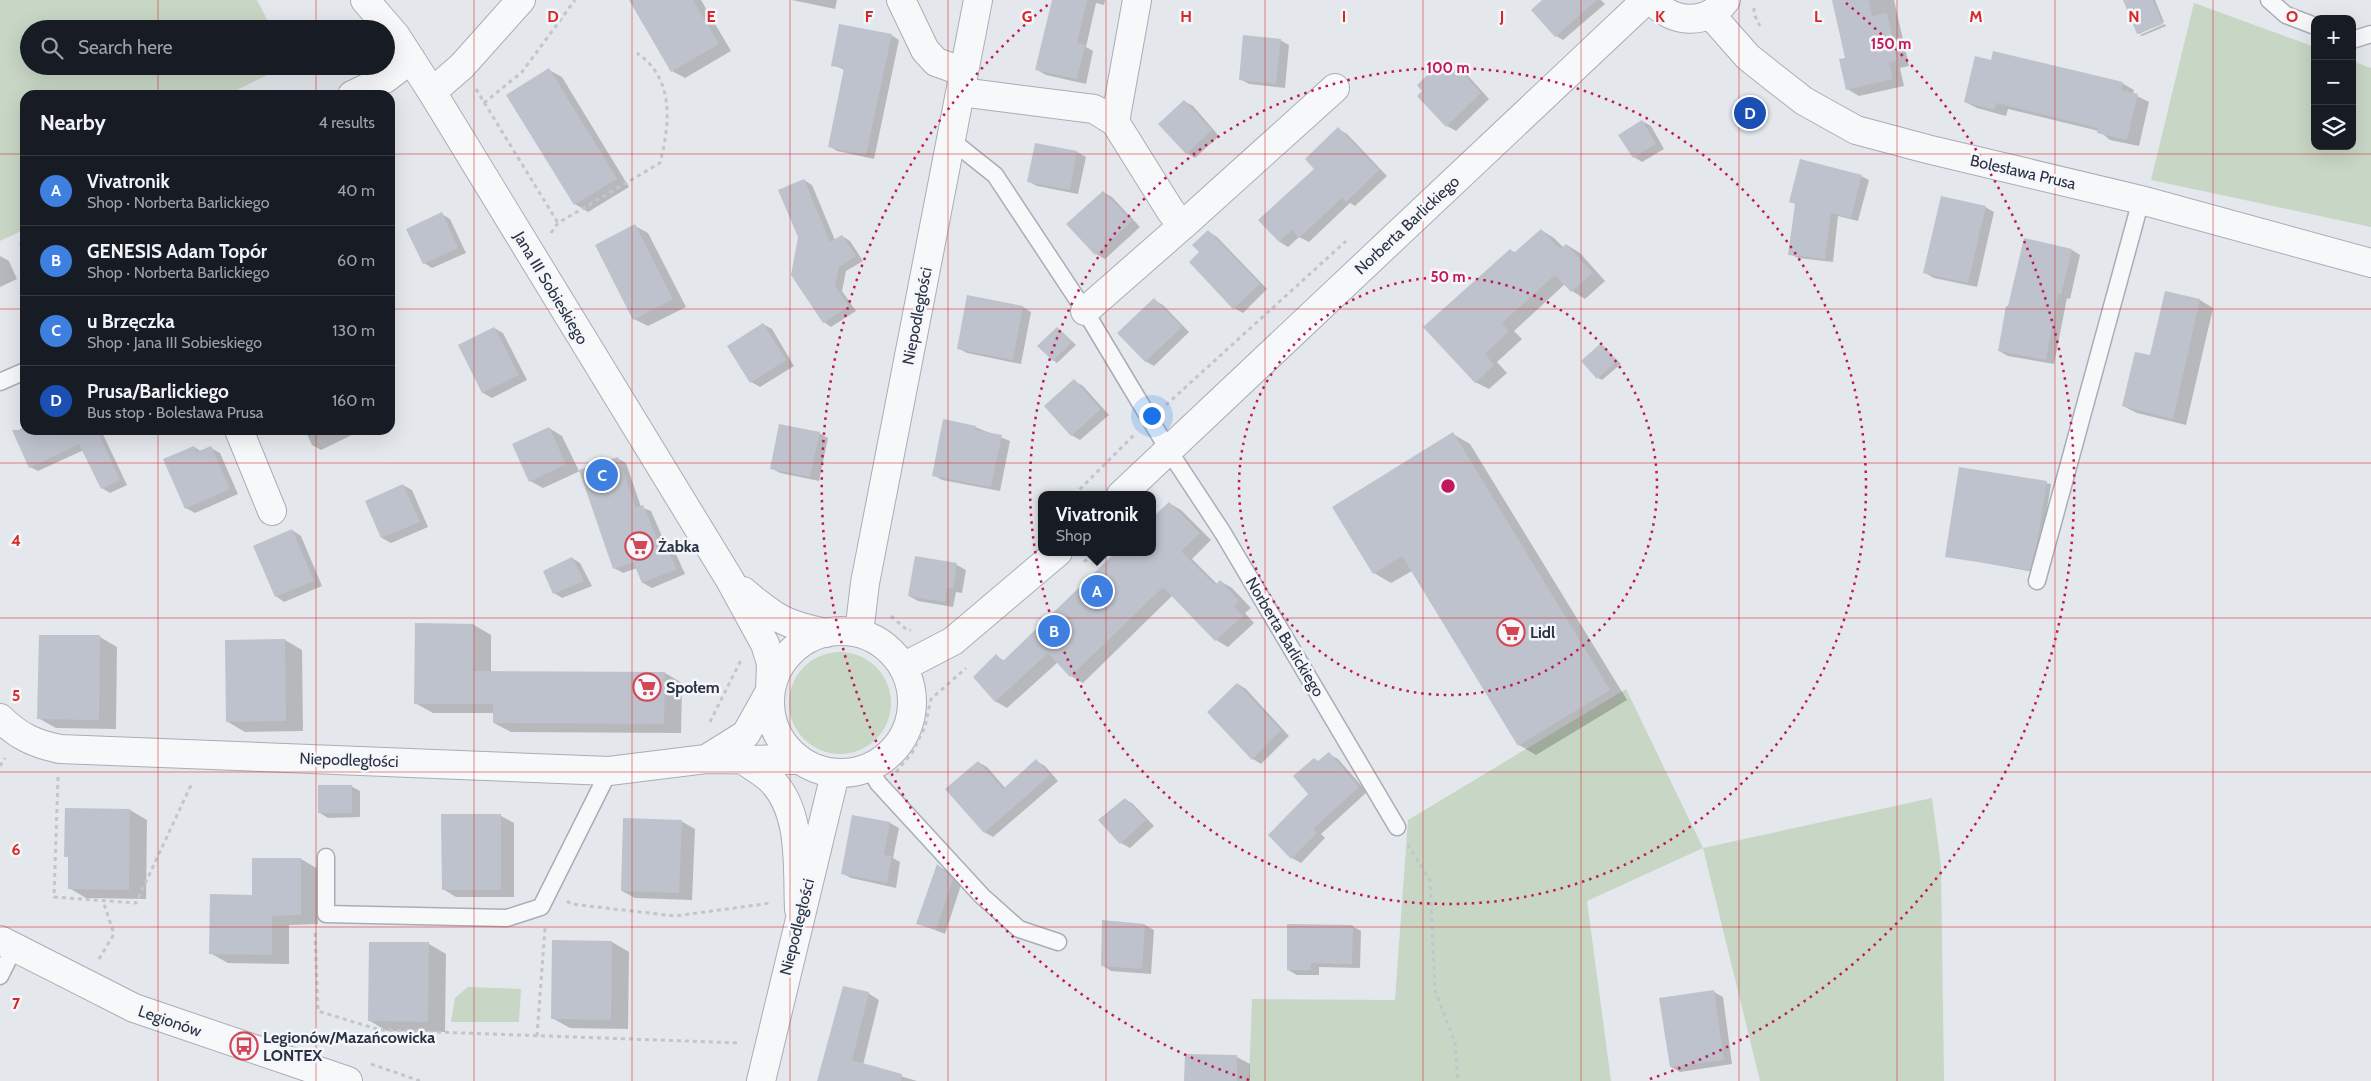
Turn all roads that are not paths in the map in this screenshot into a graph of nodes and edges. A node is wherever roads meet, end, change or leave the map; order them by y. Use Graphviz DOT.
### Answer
graph roads {
  1 [pos="366,0"];
  2 [pos="521,0"];
  3 [pos="901,0"];
  4 [pos="978,0"];
  5 [pos="1137,0"];
  6 [pos="1646,0"];
  7 [pos="1652,0"];
  8 [pos="2269,0"];
  9 [pos="1718,7"];
  10 [pos="383,20"];
  11 [pos="2311,24"];
  12 [pos="2371,34"];
  13 [pos="395,35"];
  14 [pos="2356,39"];
  15 [pos="412,59"];
  16 [pos="395,72"];
  17 [pos="390,75"];
  18 [pos="963,82"];
  19 [pos="1335,88"];
  20 [pos="362,90"];
  21 [pos="432,92"];
  22 [pos="1115,122"];
  23 [pos="952,140"];
  24 [pos="2141,200"];
  25 [pos="1182,226"];
  26 [pos="2371,263"];
  27 [pos="1085,311"];
  28 [pos="20,373"];
  29 [pos="0,382"];
  30 [pos="241,435"];
  31 [pos="1169,451"];
  32 [pos="1125,491"];
  33 [pos="272,511"];
  34 [pos="1070,559"];
  35 [pos="730,580"];
  36 [pos="2037,581"];
  37 [pos="826,633"];
  38 [pos="859,633"];
  39 [pos="903,667"];
  40 [pos="770,691"];
  41 [pos="0,718"];
  42 [pos="706,760"];
  43 [pos="742,760"];
  44 [pos="798,760"];
  45 [pos="609,771"];
  46 [pos="835,774"];
  47 [pos="874,775"];
  48 [pos="1397,827"];
  49 [pos="326,858"];
  50 [pos="799,919"];
  51 [pos="1058,942"];
  52 [pos="7,944"];
  53 [pos="0,976"];
  54 [pos="307,1073"];
  55 [pos="348,1081"];
  56 [pos="761,1081"];
  1 -- 10 [label="street, Jana III Sobieskiego"];
  2 -- 21 [label="street"];
  3 -- 18 [label="street"];
  4 -- 18 [label="street, Niepodległości"];
  5 -- 22 [label="street"];
  6 -- 31 [label="street, Norberta Barlickiego"];
  7 -- 9 [label="street"];
  8 -- 11 [label="lane"];
  9 -- 24 [label="street, Bolesława Prusa"];
  12 -- 14 [label="lane"];
  13 -- 15 [label="street, Jana III Sobieskiego"];
  15 -- 16 [label="street"];
  15 -- 21 [label="street, Jana III Sobieskiego"];
  17 -- 20 [label="street"];
  18 -- 22 [label="street"];
  18 -- 23 [label="street, Niepodległości"];
  19 -- 25 [label="street"];
  21 -- 35 [label="street, Jana III Sobieskiego"];
  22 -- 25 [label="street"];
  23 -- 27 [label="lane"];
  23 -- 38 [label="street, Niepodległości"];
  24 -- 26 [label="street, Bolesława Prusa"];
  24 -- 36 [label="lane"];
  25 -- 27 [label="street"];
  27 -- 31 [label="lane"];
  28 -- 29 [label="lane"];
  30 -- 33 [label="street"];
  31 -- 32 [label="street, Norberta Barlickiego"];
  31 -- 48 [label="lane, Norberta Barlickiego"];
  34 -- 39 [label="street"];
  35 -- 37 [label="street, Jana III Sobieskiego"];
  35 -- 40 [label="street, Jana III Sobieskiego"];
  37 -- 38 [label="street"];
  37 -- 40 [label="street"];
  38 -- 39 [label="street"];
  39 -- 47 [label="street"];
  40 -- 42 [label="street, Niepodległości"];
  40 -- 44 [label="street"];
  41 -- 45 [label="street, Niepodległości"];
  42 -- 43 [label="street, Niepodległości"];
  42 -- 45 [label="street, Niepodległości"];
  43 -- 44 [label="street, Niepodległości"];
  43 -- 50 [label="street"];
  44 -- 46 [label="street"];
  45 -- 49 [label="lane"];
  46 -- 47 [label="street"];
  46 -- 50 [label="street, Niepodległości"];
  47 -- 51 [label="lane"];
  50 -- 56 [label="street, Niepodległości"];
  52 -- 53 [label="lane"];
  52 -- 54 [label="street, Legionów"];
  54 -- 55 [label="street, Legionów"];
}
